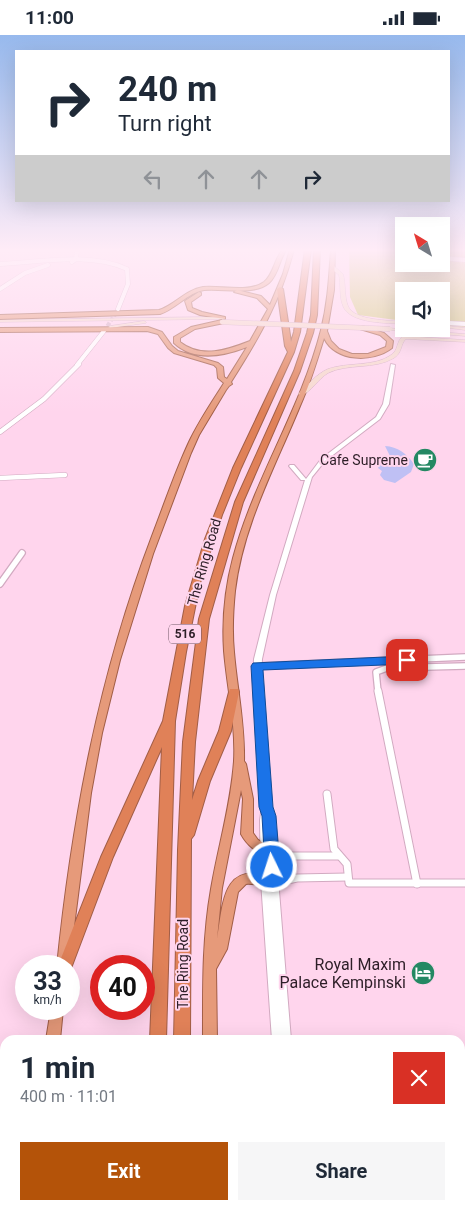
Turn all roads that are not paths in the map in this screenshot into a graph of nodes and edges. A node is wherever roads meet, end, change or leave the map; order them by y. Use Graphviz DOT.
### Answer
graph roads {
  1 [pos="120,304"];
  2 [pos="176,304"];
  3 [pos="187,304"];
  4 [pos="267,304"];
  5 [pos="272,304"];
  6 [pos="282,304"];
  7 [pos="301,304"];
  8 [pos="315,304"];
  9 [pos="327,304"];
  10 [pos="345,304"];
  11 [pos="270,308"];
  12 [pos="118,309"];
  13 [pos="98,314"];
  14 [pos="0,317"];
  15 [pos="144,320"];
  16 [pos="223,320"];
  17 [pos="0,321"];
  18 [pos="450,323"];
  19 [pos="465,324"];
  20 [pos="389,325"];
  21 [pos="395,325"];
  22 [pos="0,326"];
  23 [pos="356,326"];
  24 [pos="110,327"];
  25 [pos="450,329"];
  26 [pos="0,330"];
  27 [pos="104,331"];
  28 [pos="324,331"];
  29 [pos="450,331"];
  30 [pos="395,332"];
  31 [pos="465,332"];
  32 [pos="410,337"];
  33 [pos="424,337"];
  34 [pos="465,342"];
  35 [pos="251,343"];
  36 [pos="330,343"];
  37 [pos="291,352"];
  38 [pos="393,365"];
  39 [pos="229,384"];
  40 [pos="301,394"];
  41 [pos="380,412"];
  42 [pos="0,432"];
  43 [pos="292,466"];
  44 [pos="65,475"];
  45 [pos="0,478"];
  46 [pos="303,479"];
  47 [pos="299,504"];
  48 [pos="22,553"];
  49 [pos="0,583"];
  50 [pos="465,657"];
  51 [pos="257,666"];
  52 [pos="465,666"];
  53 [pos="234,692"];
  54 [pos="169,721"];
  55 [pos="239,758"];
  56 [pos="328,795"];
  57 [pos="184,850"];
  58 [pos="268,850"];
  59 [pos="338,856"];
  60 [pos="346,877"];
  61 [pos="270,882"];
  62 [pos="465,883"];
  63 [pos="417,884"];
  64 [pos="65,955"];
  65 [pos="68,955"];
  66 [pos="209,969"];
  67 [pos="56,1020"];
  68 [pos="54,1035"];
  69 [pos="158,1035"];
  70 [pos="182,1035"];
  71 [pos="210,1035"];
  72 [pos="277,1035"];
  73 [pos="285,1035"];
  1 -- 12 [label="street"];
  2 -- 13 [label="highway"];
  3 -- 16 [label="highway"];
  4 -- 11 [label="highway"];
  5 -- 11 [label="highway, 516"];
  6 -- 37 [label="highway"];
  7 -- 37 [label="highway, The Ring Road / 516"];
  8 -- 57 [label="highway, The Ring Road / 516"];
  9 -- 28 [label="highway, The Ring Road / 516"];
  10 -- 20 [label="main road"];
  11 -- 35 [label="highway, 516"];
  13 -- 14 [label="highway"];
  13 -- 15 [label="main road"];
  15 -- 16 [label="main road"];
  15 -- 17 [label="main road"];
  15 -- 22 [label="main road"];
  15 -- 24 [label="main road"];
  16 -- 20 [label="main road"];
  16 -- 23 [label="main road, bridge"];
  16 -- 35 [label="highway"];
  18 -- 19 [label="street"];
  20 -- 21 [label="main road"];
  20 -- 23 [label="main road, bridge"];
  20 -- 30 [label="main road"];
  20 -- 31 [label="main road"];
  23 -- 36 [label="highway, bridge"];
  24 -- 26 [label="highway"];
  24 -- 39 [label="highway"];
  25 -- 31 [label="main road"];
  27 -- 42 [label="street"];
  28 -- 36 [label="highway"];
  28 -- 40 [label="highway, The Ring Road / 516"];
  29 -- 31 [label="main road"];
  32 -- 40 [label="main road"];
  33 -- 34 [label="main road"];
  35 -- 39 [label="highway, 516"];
  37 -- 54 [label="highway, The Ring Road / 516"];
  38 -- 41 [label="street"];
  39 -- 64 [label="highway, 516"];
  40 -- 53 [label="highway, The Ring Road / 516"];
  41 -- 46 [label="street"];
  41 -- 47 [label="street"];
  43 -- 46 [label="street"];
  44 -- 45 [label="street"];
  46 -- 47 [label="street"];
  47 -- 51 [label="street"];
  48 -- 49 [label="street"];
  50 -- 51 [label="street"];
  51 -- 58 [label="street"];
  52 -- 63 [label="street"];
  53 -- 55 [label="highway, The Ring Road / 516"];
  53 -- 57 [label="highway, 516"];
  54 -- 65 [label="highway, 516"];
  54 -- 69 [label="highway, The Ring Road / 516"];
  55 -- 58 [label="highway"];
  55 -- 66 [label="highway, The Ring Road / 516"];
  56 -- 59 [label="street"];
  57 -- 70 [label="highway, The Ring Road / 516"];
  58 -- 59 [label="street"];
  58 -- 61 [label="street"];
  59 -- 60 [label="street"];
  60 -- 61 [label="street"];
  60 -- 63 [label="street"];
  61 -- 66 [label="highway"];
  61 -- 72 [label="street"];
  61 -- 73 [label="street"];
  62 -- 63 [label="street"];
  66 -- 71 [label="highway, The Ring Road / 516"];
  67 -- 68 [label="highway"];
}
